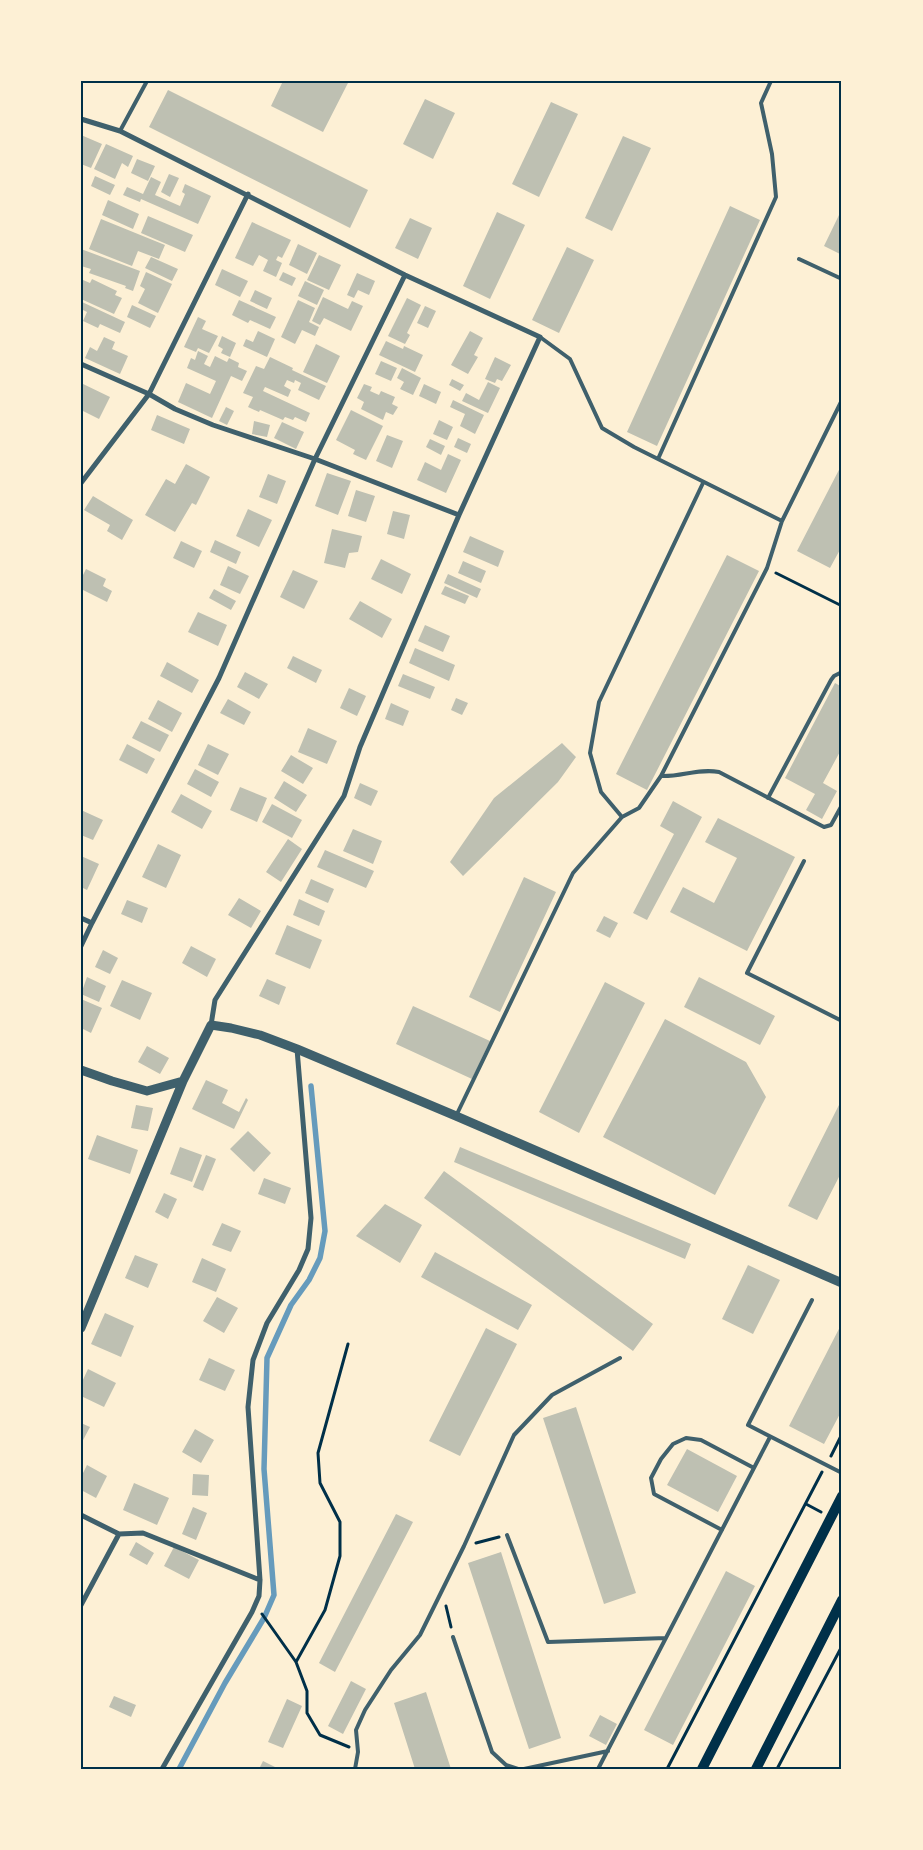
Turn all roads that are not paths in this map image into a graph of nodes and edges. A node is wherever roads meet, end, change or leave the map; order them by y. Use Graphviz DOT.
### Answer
graph roads {
  1 [pos="147,81"];
  2 [pos="772,81"];
  3 [pos="81,119"];
  4 [pos="120,131"];
  5 [pos="248,194"];
  6 [pos="799,259"];
  7 [pos="405,275"];
  8 [pos="842,279"];
  9 [pos="540,337"];
  10 [pos="81,364"];
  11 [pos="149,394"];
  12 [pos="842,400"];
  13 [pos="315,459"];
  14 [pos="658,459"];
  15 [pos="81,483"];
  16 [pos="703,483"];
  17 [pos="459,515"];
  18 [pos="782,521"];
  19 [pos="842,672"];
  20 [pos="661,776"];
  21 [pos="768,798"];
  22 [pos="842,805"];
  23 [pos="622,816"];
  24 [pos="804,861"];
  25 [pos="81,918"];
  26 [pos="92,923"];
  27 [pos="81,946"];
  28 [pos="842,1021"];
  29 [pos="211,1025"];
  30 [pos="297,1049"];
  31 [pos="81,1070"];
  32 [pos="183,1080"];
  33 [pos="456,1116"];
  34 [pos="842,1283"];
  35 [pos="812,1300"];
  36 [pos="81,1328"];
  37 [pos="620,1358"];
  38 [pos="770,1437"];
  39 [pos="754,1468"];
  40 [pos="842,1473"];
  41 [pos="842,1496"];
  42 [pos="81,1515"];
  43 [pos="722,1530"];
  44 [pos="120,1534"];
  45 [pos="507,1535"];
  46 [pos="260,1580"];
  47 [pos="842,1600"];
  48 [pos="81,1605"];
  49 [pos="454,1637"];
  50 [pos="666,1638"];
  51 [pos="608,1751"];
  52 [pos="162,1769"];
  53 [pos="354,1769"];
  54 [pos="518,1769"];
  55 [pos="524,1769"];
  56 [pos="598,1769"];
  57 [pos="702,1769"];
  58 [pos="756,1769"];
  1 -- 4 [label="lane"];
  2 -- 14 [label="lane"];
  3 -- 4 [label="street"];
  4 -- 5 [label="street"];
  5 -- 7 [label="street"];
  5 -- 11 [label="street"];
  6 -- 8 [label="lane"];
  7 -- 9 [label="street"];
  7 -- 13 [label="street"];
  9 -- 14 [label="lane"];
  9 -- 17 [label="street"];
  10 -- 11 [label="street"];
  11 -- 13 [label="street"];
  11 -- 15 [label="street"];
  12 -- 18 [label="lane"];
  13 -- 17 [label="street"];
  13 -- 26 [label="street"];
  14 -- 16 [label="lane"];
  16 -- 18 [label="lane"];
  16 -- 23 [label="lane"];
  17 -- 29 [label="street"];
  18 -- 20 [label="lane"];
  19 -- 21 [label="lane"];
  20 -- 21 [label="lane"];
  20 -- 23 [label="lane"];
  21 -- 22 [label="lane"];
  23 -- 33 [label="lane"];
  24 -- 28 [label="lane"];
  25 -- 26 [label="street"];
  26 -- 27 [label="street"];
  29 -- 30 [label="street"];
  29 -- 32 [label="street"];
  30 -- 33 [label="street"];
  30 -- 46 [label="street"];
  31 -- 32 [label="street"];
  32 -- 36 [label="street"];
  33 -- 34 [label="street"];
  35 -- 38 [label="lane"];
  37 -- 53 [label="lane"];
  38 -- 39 [label="lane"];
  38 -- 40 [label="lane"];
  39 -- 43 [label="lane"];
  39 -- 43 [label="lane"];
  41 -- 57 [label="main road"];
  42 -- 44 [label="street"];
  43 -- 50 [label="lane"];
  44 -- 46 [label="street"];
  44 -- 48 [label="street"];
  45 -- 50 [label="lane"];
  46 -- 52 [label="street"];
  47 -- 58 [label="main road"];
  49 -- 54 [label="lane"];
  50 -- 51 [label="lane"];
  51 -- 55 [label="lane"];
  51 -- 56 [label="lane"];
}
